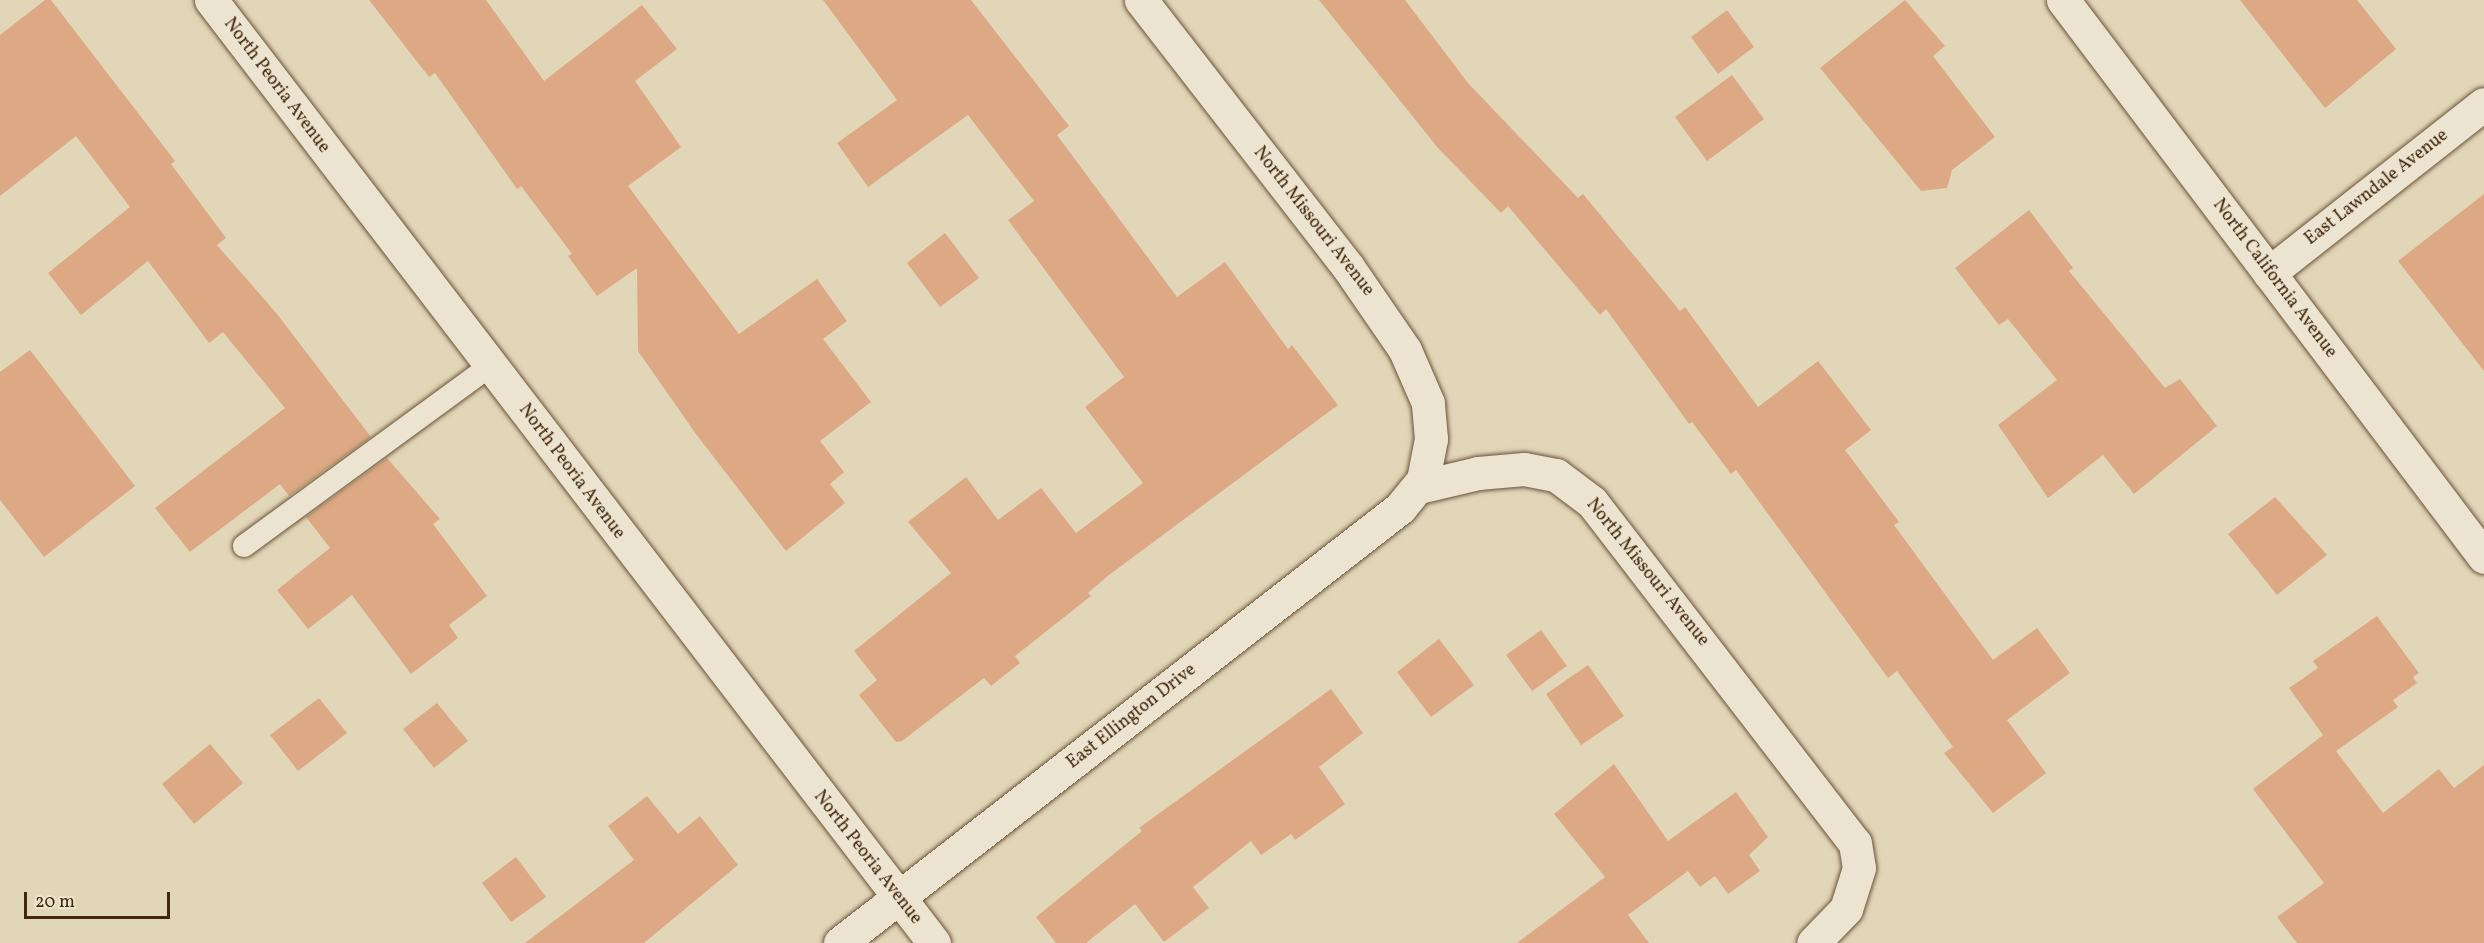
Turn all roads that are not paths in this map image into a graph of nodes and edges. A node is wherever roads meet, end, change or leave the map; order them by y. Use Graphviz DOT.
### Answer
graph roads {
  1 [pos="211,0"];
  2 [pos="1141,0"];
  3 [pos="2063,0"];
  4 [pos="2484,104"];
  5 [pos="2269,273"];
  6 [pos="490,366"];
  7 [pos="1419,487"];
  8 [pos="244,546"];
  9 [pos="2484,557"];
  10 [pos="897,900"];
  11 [pos="840,943"];
  12 [pos="934,943"];
  13 [pos="1813,943"];
  1 -- 6 [label="street, North Peoria Avenue"];
  2 -- 7 [label="street, North Missouri Avenue"];
  3 -- 5 [label="street, North California Avenue"];
  4 -- 5 [label="street, East Lawndale Avenue"];
  5 -- 9 [label="street, North California Avenue"];
  6 -- 8 [label="lane"];
  6 -- 10 [label="street, North Peoria Avenue"];
  7 -- 10 [label="street, East Ellington Drive"];
  7 -- 13 [label="street, North Missouri Avenue"];
  10 -- 11 [label="street, East Ellington Drive"];
  10 -- 12 [label="street, North Peoria Avenue"];
}
